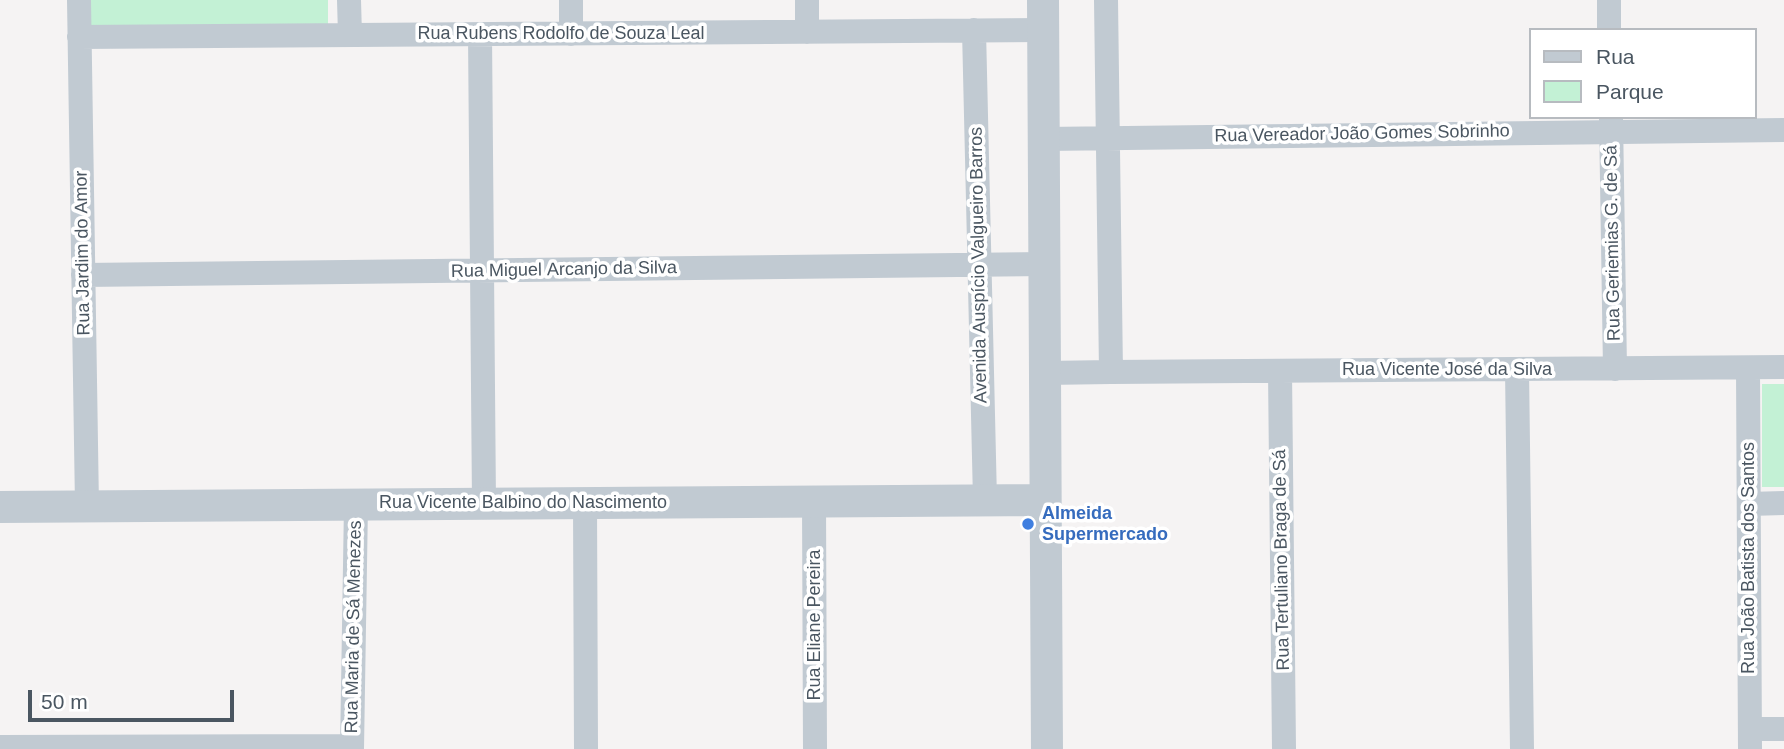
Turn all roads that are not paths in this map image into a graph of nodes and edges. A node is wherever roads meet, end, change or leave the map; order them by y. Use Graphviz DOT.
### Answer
graph roads {
  1 [pos="79,0"];
  2 [pos="349,0"];
  3 [pos="571,0"];
  4 [pos="807,0"];
  5 [pos="1106,0"];
  6 [pos="1609,0"];
  7 [pos="1043,15"];
  8 [pos="1609,28"];
  9 [pos="974,30"];
  10 [pos="807,32"];
  11 [pos="480,34"];
  12 [pos="571,34"];
  13 [pos="350,35"];
  14 [pos="79,37"];
  15 [pos="1611,124"];
  16 [pos="1784,130"];
  17 [pos="1108,137"];
  18 [pos="1044,139"];
  19 [pos="1045,264"];
  20 [pos="979,265"];
  21 [pos="482,271"];
  22 [pos="83,275"];
  23 [pos="1748,368"];
  24 [pos="1784,368"];
  25 [pos="1517,369"];
  26 [pos="1615,369"];
  27 [pos="1280,371"];
  28 [pos="1111,372"];
  29 [pos="1045,373"];
  30 [pos="985,500"];
  31 [pos="1045,500"];
  32 [pos="814,501"];
  33 [pos="484,503"];
  34 [pos="585,503"];
  35 [pos="1749,503"];
  36 [pos="1784,503"];
  37 [pos="356,504"];
  38 [pos="87,506"];
  39 [pos="0,507"];
  40 [pos="1784,729"];
  41 [pos="1750,739"];
  42 [pos="0,747"];
  43 [pos="352,748"];
  44 [pos="586,749"];
  45 [pos="815,749"];
  46 [pos="1047,749"];
  47 [pos="1284,749"];
  48 [pos="1522,749"];
  1 -- 14 [label="street, Rua Jardim do Amor"];
  2 -- 13 [label="street"];
  3 -- 12 [label="street"];
  4 -- 10 [label="street"];
  5 -- 17 [label="street"];
  6 -- 8 [label="street"];
  7 -- 9 [label="street, Rua Rubens Rodolfo de Souza Leal"];
  7 -- 18 [label="street"];
  9 -- 10 [label="street, Rua Rubens Rodolfo de Souza Leal"];
  9 -- 20 [label="street, Avenida Auspício Valgueiro Barros"];
  10 -- 12 [label="street, Rua Rubens Rodolfo de Souza Leal"];
  11 -- 12 [label="street, Rua Rubens Rodolfo de Souza Leal"];
  11 -- 13 [label="street, Rua Rubens Rodolfo de Souza Leal"];
  11 -- 21 [label="street"];
  13 -- 14 [label="street, Rua Rubens Rodolfo de Souza Leal"];
  14 -- 22 [label="street, Rua Jardim do Amor"];
  15 -- 16 [label="street, Rua Vereador João Gomes Sobrinho"];
  15 -- 17 [label="street, Rua Vereador João Gomes Sobrinho"];
  15 -- 26 [label="street, Rua Geriemias G. de Sá"];
  17 -- 18 [label="street, Rua Vereador João Gomes Sobrinho"];
  17 -- 28 [label="street"];
  18 -- 19 [label="street"];
  19 -- 20 [label="street, Rua Miguel Arcanjo da Silva"];
  19 -- 29 [label="street"];
  20 -- 21 [label="street, Rua Miguel Arcanjo da Silva"];
  20 -- 30 [label="street, Avenida Auspício Valgueiro Barros"];
  21 -- 22 [label="street, Rua Miguel Arcanjo da Silva"];
  21 -- 33 [label="street"];
  22 -- 38 [label="street, Rua Jardim do Amor"];
  23 -- 24 [label="street, Rua Vicente José da Silva"];
  23 -- 26 [label="street, Rua Vicente José da Silva"];
  23 -- 35 [label="street, Rua João Batista dos Santos"];
  25 -- 26 [label="street, Rua Vicente José da Silva"];
  25 -- 27 [label="street, Rua Vicente José da Silva"];
  25 -- 48 [label="street"];
  27 -- 28 [label="street, Rua Vicente José da Silva"];
  27 -- 47 [label="street, Rua Tertuliano Braga de Sá"];
  28 -- 29 [label="street"];
  29 -- 31 [label="street"];
  30 -- 31 [label="street, Rua Vicente Balbino do Nascimento"];
  30 -- 32 [label="street, Rua Vicente Balbino do Nascimento"];
  31 -- 46 [label="street"];
  32 -- 34 [label="street, Rua Vicente Balbino do Nascimento"];
  32 -- 45 [label="street, Rua Eliane Pereira"];
  33 -- 34 [label="street, Rua Vicente Balbino do Nascimento"];
  33 -- 37 [label="street, Rua Vicente Balbino do Nascimento"];
  34 -- 44 [label="street"];
  35 -- 36 [label="street"];
  35 -- 41 [label="street, Rua João Batista dos Santos"];
  37 -- 38 [label="street, Rua Vicente Balbino do Nascimento"];
  37 -- 43 [label="street, Rua Maria de Sá Menezes"];
  38 -- 39 [label="street, Rua Vicente Balbino do Nascimento"];
  40 -- 41 [label="street"];
  42 -- 43 [label="street"];
}
